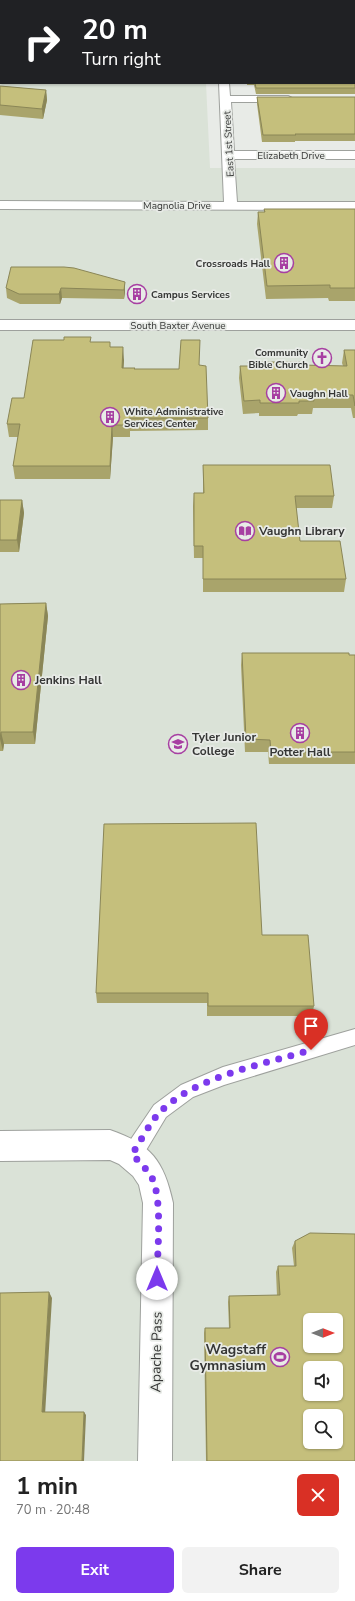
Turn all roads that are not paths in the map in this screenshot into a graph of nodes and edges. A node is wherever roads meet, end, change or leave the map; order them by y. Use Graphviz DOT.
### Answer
graph roads {
  1 [pos="224,84"];
  2 [pos="225,99"];
  3 [pos="302,99"];
  4 [pos="228,155"];
  5 [pos="355,155"];
  6 [pos="0,205"];
  7 [pos="231,206"];
  8 [pos="355,206"];
  9 [pos="355,325"];
  10 [pos="0,326"];
  11 [pos="355,1036"];
  12 [pos="0,1146"];
  13 [pos="132,1154"];
  14 [pos="155,1461"];
  1 -- 2 [label="street, East 1st Street"];
  2 -- 3 [label="street"];
  2 -- 4 [label="street, East 1st Street"];
  4 -- 5 [label="street, Elizabeth Drive"];
  4 -- 7 [label="street, East 1st Street"];
  6 -- 7 [label="street, Magnolia Drive"];
  7 -- 8 [label="street, Magnolia Drive"];
  9 -- 10 [label="street, South Baxter Avenue"];
  11 -- 13 [label="lane"];
  12 -- 13 [label="street"];
  13 -- 14 [label="street, Apache Pass"];
}
